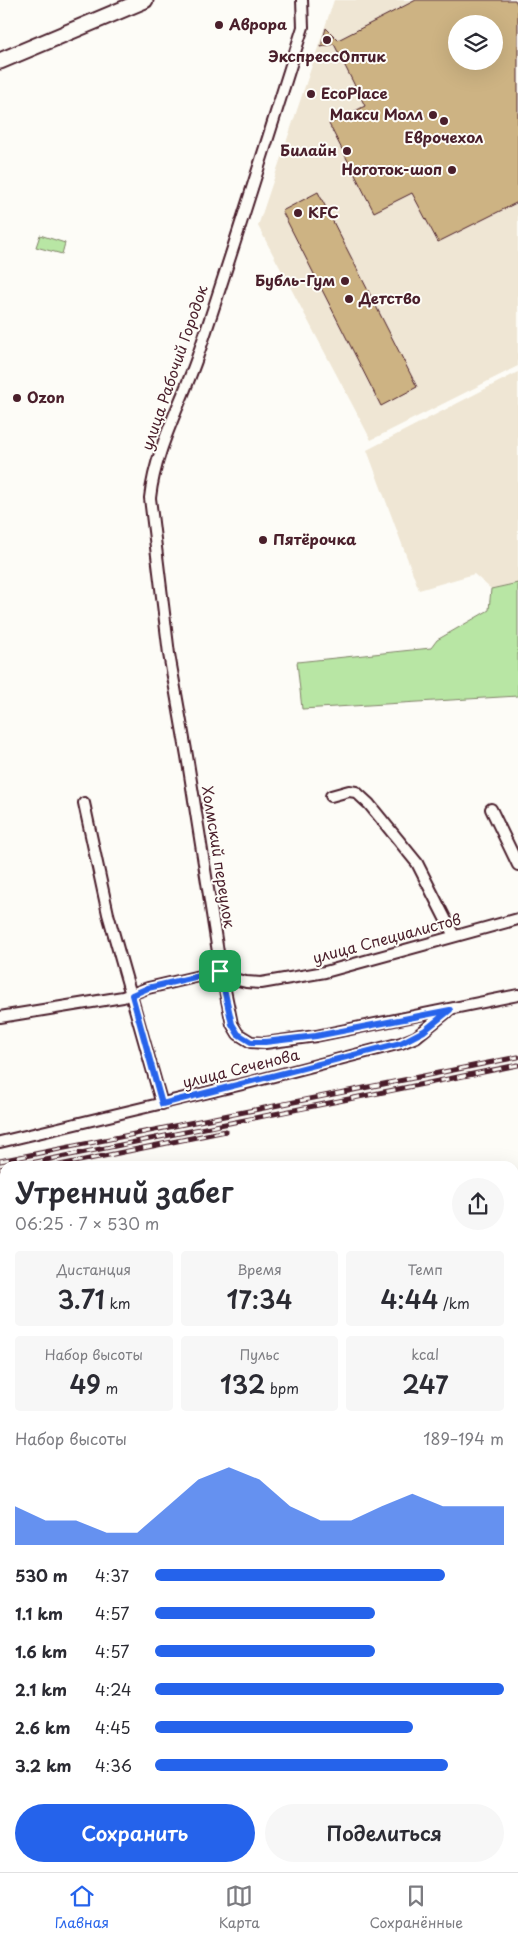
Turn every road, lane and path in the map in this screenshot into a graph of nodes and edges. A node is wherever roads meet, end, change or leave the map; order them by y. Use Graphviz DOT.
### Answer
graph roads {
  1 [pos="145,0"];
  2 [pos="302,0"];
  3 [pos="0,61"];
  4 [pos="187,756"];
  5 [pos="331,796"];
  6 [pos="84,803"];
  7 [pos="490,809"];
  8 [pos="518,865"];
  9 [pos="518,919"];
  10 [pos="454,936"];
  11 [pos="220,971"];
  12 [pos="132,995"];
  13 [pos="518,995"];
  14 [pos="450,1010"];
  15 [pos="0,1017"];
  16 [pos="251,1042"];
  17 [pos="162,1104"];
  18 [pos="0,1142"];
  1 -- 3 [label="main road"];
  2 -- 4 [label="street, улица Рабочий Городок"];
  4 -- 11 [label="street, Холмский переулок"];
  5 -- 10 [label="street"];
  6 -- 12 [label="street"];
  7 -- 8 [label="street"];
  9 -- 10 [label="street, улица Специалистов"];
  10 -- 11 [label="street, улица Специалистов"];
  11 -- 12 [label="street"];
  11 -- 16 [label="street, Холмский переулок"];
  12 -- 15 [label="street"];
  12 -- 17 [label="street"];
  13 -- 14 [label="street, улица Сеченова"];
  14 -- 16 [label="street, улица Сеченова"];
  14 -- 17 [label="street, улица Сеченова"];
  17 -- 18 [label="street, улица Сеченова"];
}
